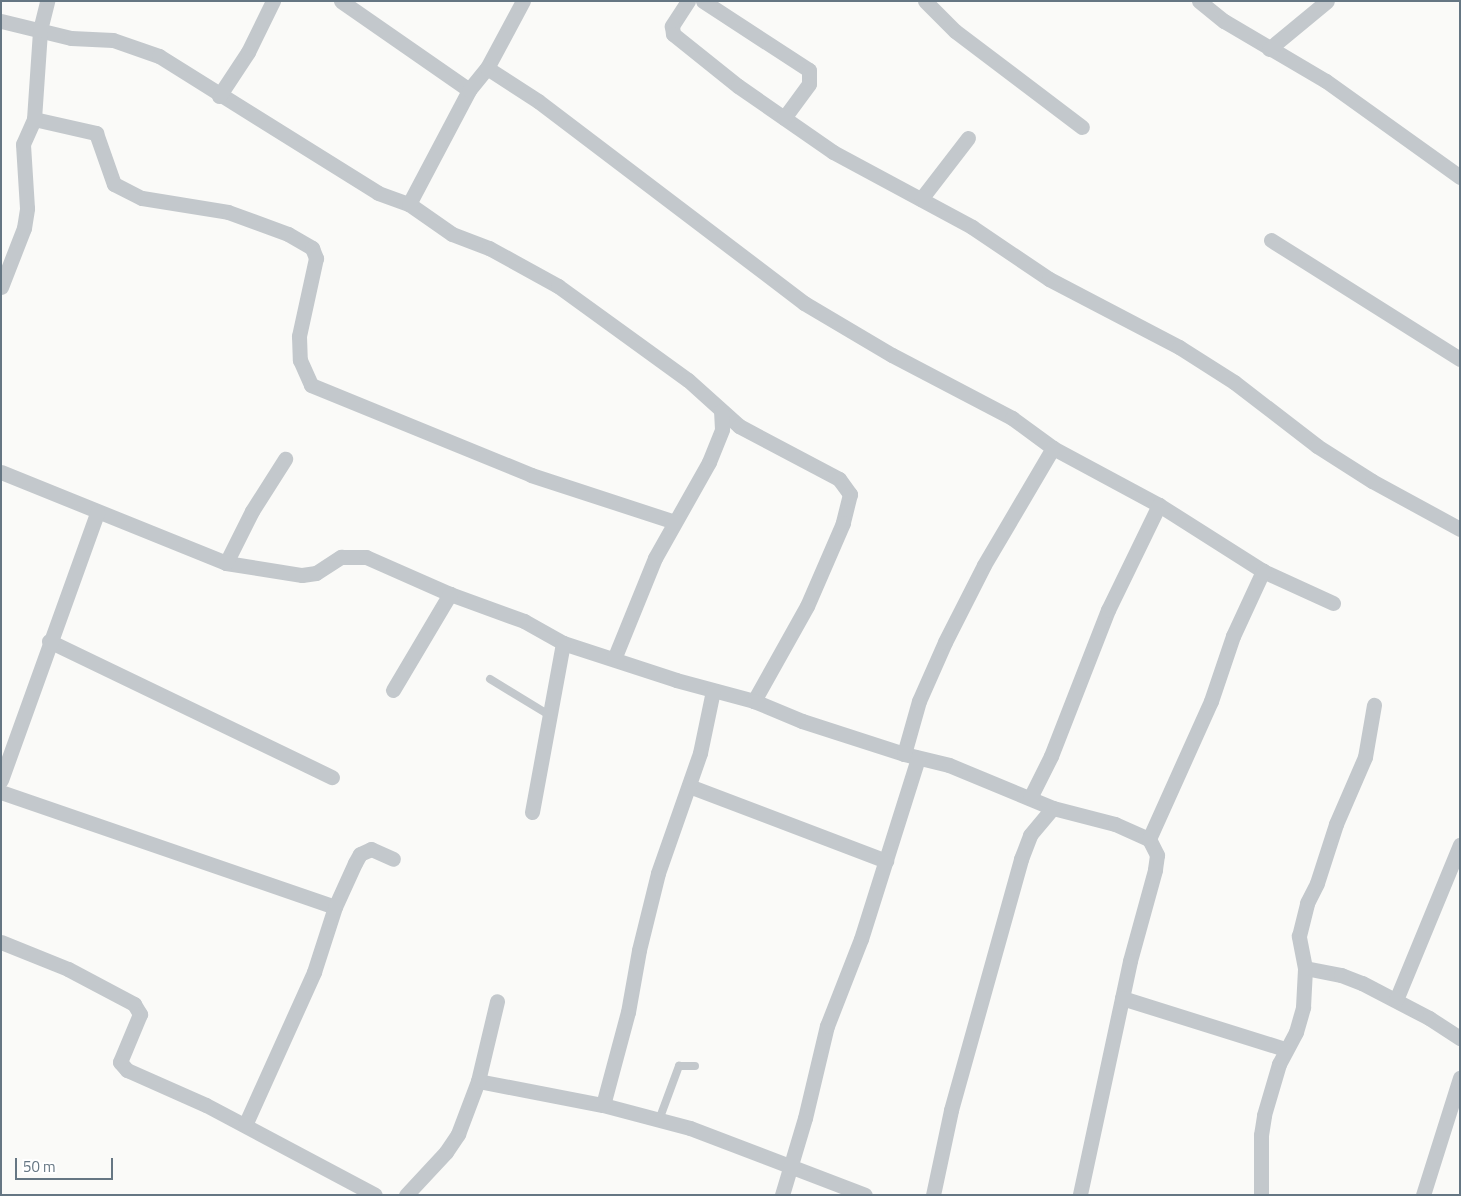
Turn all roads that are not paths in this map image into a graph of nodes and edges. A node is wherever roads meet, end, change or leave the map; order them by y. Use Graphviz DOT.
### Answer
graph roads {
  1 [pos="47,1"];
  2 [pos="273,1"];
  3 [pos="341,1"];
  4 [pos="523,1"];
  5 [pos="688,1"];
  6 [pos="703,1"];
  7 [pos="925,1"];
  8 [pos="1199,1"];
  9 [pos="1327,1"];
  10 [pos="1,21"];
  11 [pos="40,30"];
  12 [pos="1269,49"];
  13 [pos="488,68"];
  14 [pos="469,90"];
  15 [pos="218,96"];
  16 [pos="784,118"];
  17 [pos="34,120"];
  18 [pos="1082,127"];
  19 [pos="968,138"];
  20 [pos="1460,176"];
  21 [pos="921,199"];
  22 [pos="409,204"];
  23 [pos="1271,240"];
  24 [pos="1,287"];
  25 [pos="1460,359"];
  26 [pos="721,411"];
  27 [pos="1053,448"];
  28 [pos="285,459"];
  29 [pos="1,472"];
  30 [pos="1159,505"];
  31 [pos="97,512"];
  32 [pos="675,522"];
  33 [pos="1460,529"];
  34 [pos="226,563"];
  35 [pos="1263,571"];
  36 [pos="450,594"];
  37 [pos="1332,603"];
  38 [pos="49,640"];
  39 [pos="563,643"];
  40 [pos="614,659"];
  41 [pos="490,679"];
  42 [pos="393,690"];
  43 [pos="713,691"];
  44 [pos="754,701"];
  45 [pos="1374,705"];
  46 [pos="549,715"];
  47 [pos="911,756"];
  48 [pos="332,777"];
  49 [pos="1,780"];
  50 [pos="689,786"];
  51 [pos="1,792"];
  52 [pos="1030,798"];
  53 [pos="1053,808"];
  54 [pos="532,812"];
  55 [pos="1149,839"];
  56 [pos="1458,855"];
  57 [pos="393,859"];
  58 [pos="886,861"];
  59 [pos="335,906"];
  60 [pos="1,942"];
  61 [pos="1305,968"];
  62 [pos="1122,998"];
  63 [pos="1396,1000"];
  64 [pos="497,1001"];
  65 [pos="1460,1038"];
  66 [pos="1285,1048"];
  67 [pos="695,1066"];
  68 [pos="1460,1078"];
  69 [pos="478,1081"];
  70 [pos="603,1105"];
  71 [pos="659,1120"];
  72 [pos="245,1125"];
  73 [pos="791,1166"];
  74 [pos="1426,1194"];
  75 [pos="375,1195"];
  76 [pos="406,1195"];
  77 [pos="782,1195"];
  78 [pos="865,1195"];
  79 [pos="933,1195"];
  80 [pos="1080,1195"];
  81 [pos="1262,1195"];
  1 -- 11 [label="street"];
  2 -- 15 [label="street"];
  3 -- 14 [label="street"];
  4 -- 13 [label="street"];
  5 -- 16 [label="street"];
  6 -- 16 [label="street"];
  7 -- 18 [label="street"];
  8 -- 12 [label="street"];
  9 -- 12 [label="street"];
  10 -- 11 [label="street"];
  11 -- 15 [label="street"];
  11 -- 17 [label="street"];
  12 -- 20 [label="street"];
  13 -- 14 [label="street"];
  13 -- 27 [label="street"];
  14 -- 22 [label="street"];
  15 -- 22 [label="street"];
  16 -- 21 [label="street"];
  17 -- 24 [label="street"];
  17 -- 32 [label="street"];
  19 -- 21 [label="street"];
  21 -- 33 [label="street"];
  22 -- 26 [label="street"];
  23 -- 25 [label="street"];
  26 -- 32 [label="street"];
  26 -- 44 [label="street"];
  27 -- 30 [label="street"];
  27 -- 47 [label="street"];
  28 -- 34 [label="street"];
  29 -- 31 [label="street"];
  30 -- 35 [label="street"];
  30 -- 52 [label="street"];
  31 -- 34 [label="street"];
  31 -- 38 [label="street"];
  32 -- 40 [label="street"];
  34 -- 36 [label="street"];
  35 -- 37 [label="street"];
  35 -- 55 [label="street"];
  36 -- 39 [label="street"];
  36 -- 42 [label="street"];
  38 -- 48 [label="street"];
  38 -- 49 [label="street"];
  39 -- 40 [label="street"];
  39 -- 46 [label="street"];
  40 -- 43 [label="street"];
  41 -- 46 [label="lane"];
  43 -- 44 [label="street"];
  43 -- 50 [label="street"];
  44 -- 47 [label="street"];
  45 -- 61 [label="street"];
  46 -- 54 [label="street"];
  47 -- 52 [label="street"];
  47 -- 58 [label="street"];
  50 -- 58 [label="street"];
  50 -- 70 [label="street"];
  51 -- 59 [label="street"];
  52 -- 53 [label="street"];
  53 -- 55 [label="street"];
  53 -- 79 [label="street"];
  55 -- 62 [label="street"];
  56 -- 63 [label="street"];
  57 -- 59 [label="street"];
  58 -- 73 [label="street"];
  59 -- 72 [label="street"];
  60 -- 72 [label="street"];
  61 -- 63 [label="street"];
  61 -- 66 [label="street"];
  62 -- 66 [label="street"];
  62 -- 80 [label="street"];
  63 -- 65 [label="street"];
  64 -- 69 [label="street"];
  66 -- 81 [label="street"];
  67 -- 71 [label="lane"];
  68 -- 74 [label="street"];
  69 -- 70 [label="street"];
  69 -- 76 [label="street"];
  70 -- 71 [label="street"];
  71 -- 73 [label="street"];
  72 -- 75 [label="street"];
  73 -- 77 [label="street"];
  73 -- 78 [label="street"];
}
